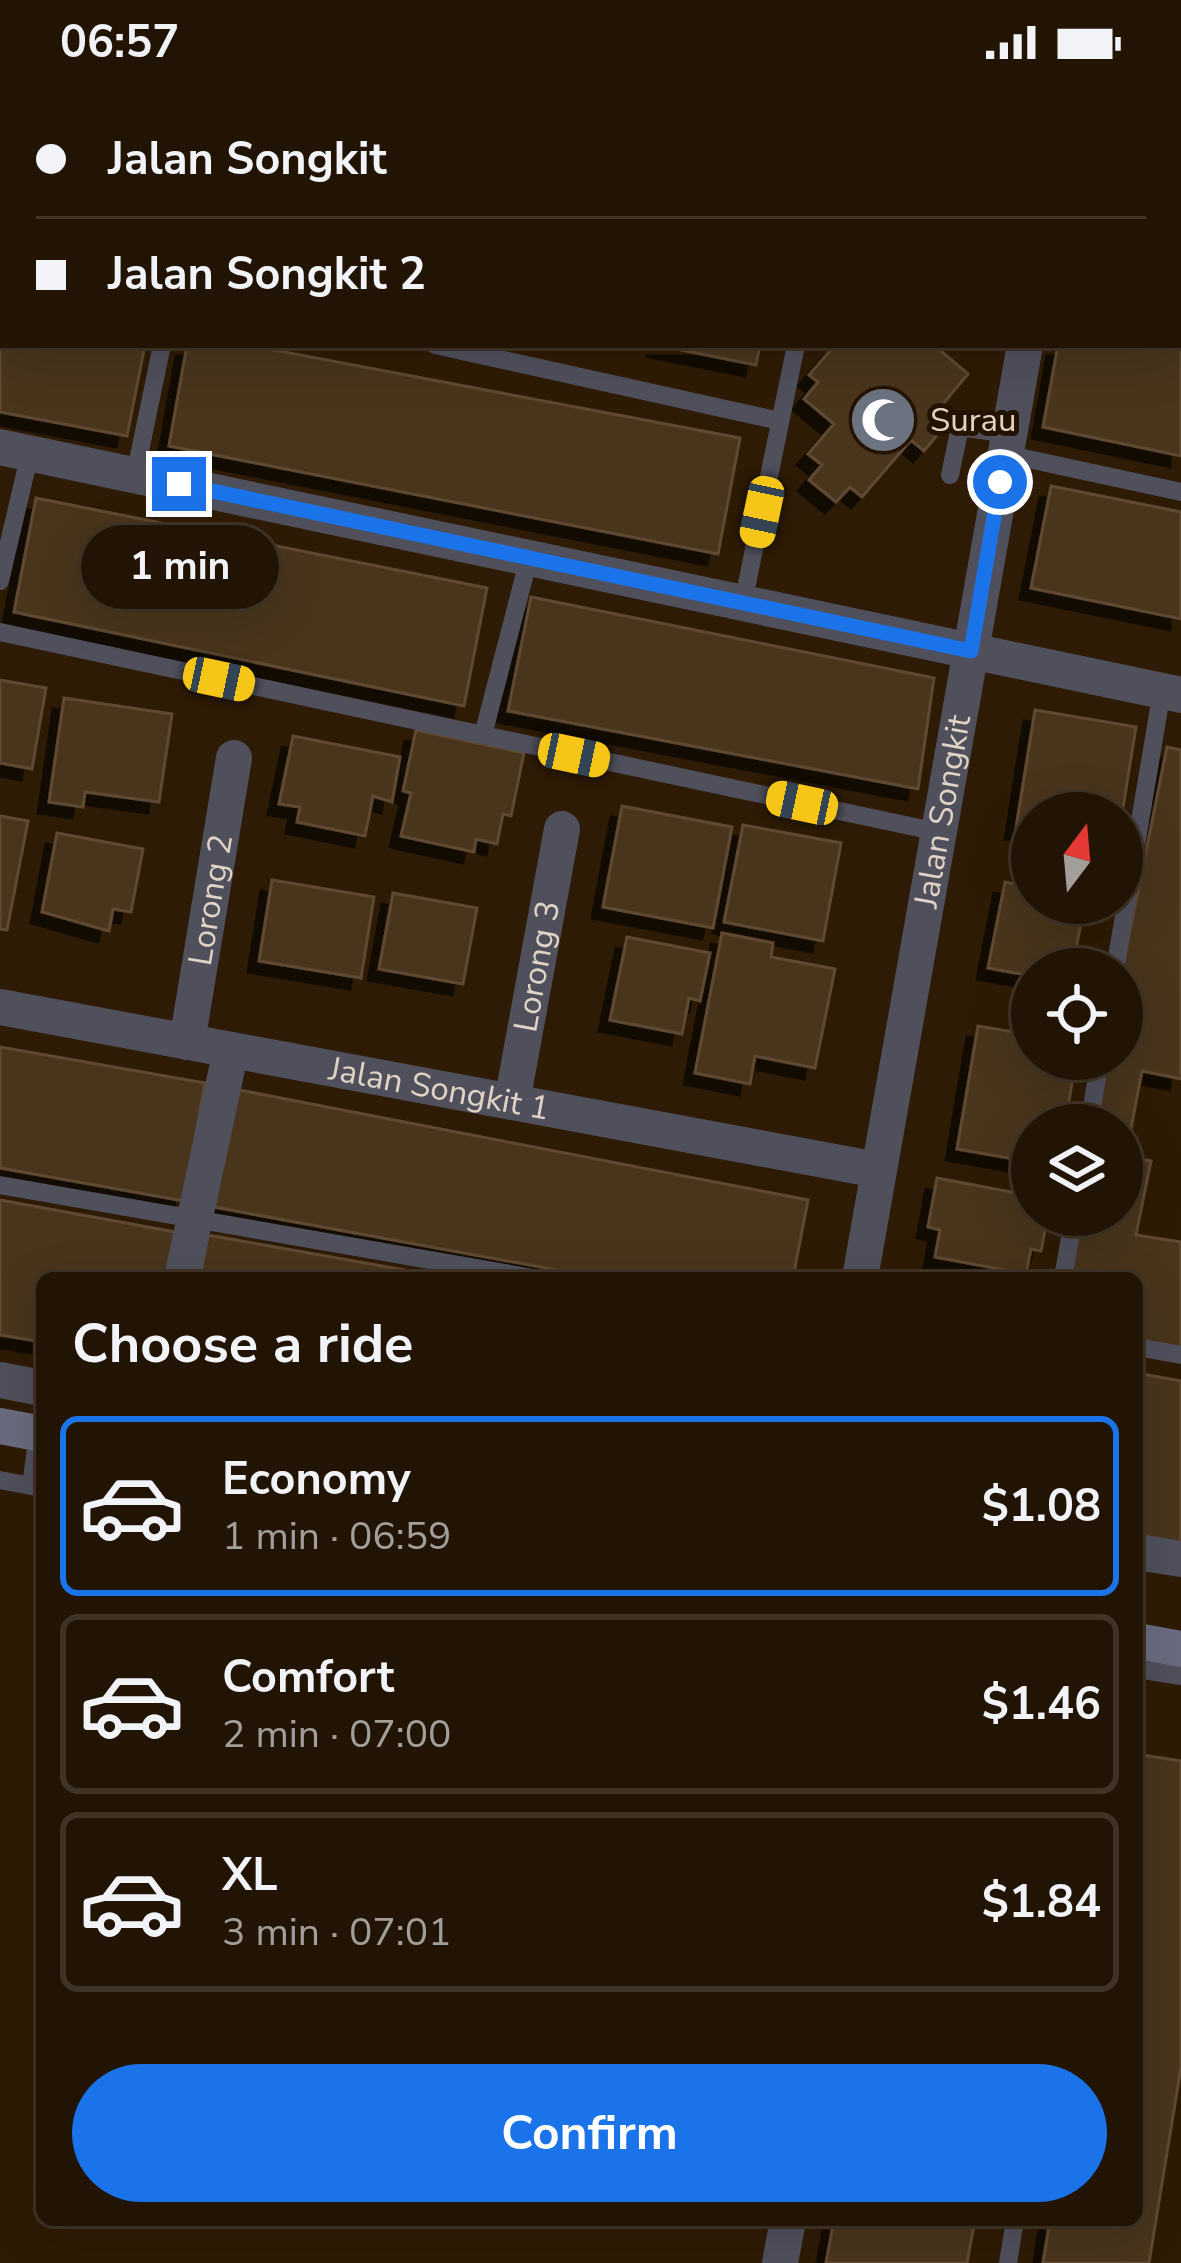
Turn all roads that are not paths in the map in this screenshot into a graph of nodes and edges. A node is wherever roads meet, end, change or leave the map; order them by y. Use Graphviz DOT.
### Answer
graph roads {
  1 [pos="161,348"];
  2 [pos="449,348"];
  3 [pos="795,348"];
  4 [pos="1024,348"];
  5 [pos="781,421"];
  6 [pos="1007,444"];
  7 [pos="15,450"];
  8 [pos="135,475"];
  9 [pos="950,475"];
  10 [pos="1181,492"];
  11 [pos="529,558"];
  12 [pos="0,581"];
  13 [pos="743,603"];
  14 [pos="0,632"];
  15 [pos="971,651"];
  16 [pos="1172,693"];
  17 [pos="483,735"];
  18 [pos="234,758"];
  19 [pos="562,829"];
  20 [pos="938,832"];
  21 [pos="1119,948"];
  22 [pos="0,1007"];
  23 [pos="187,1042"];
  24 [pos="231,1050"];
  25 [pos="512,1102"];
  26 [pos="878,1170"];
  27 [pos="0,1185"];
  28 [pos="194,1220"];
  29 [pos="1070,1236"];
  30 [pos="183,1272"];
  31 [pos="498,1272"];
  32 [pos="861,1272"];
  33 [pos="1064,1272"];
  34 [pos="1143,1348"];
  35 [pos="1181,1355"];
  36 [pos="0,1380"];
  37 [pos="36,1387"];
  38 [pos="0,1426"];
  39 [pos="36,1432"];
  40 [pos="0,1480"];
  41 [pos="36,1487"];
  42 [pos="1143,1553"];
  43 [pos="1181,1559"];
  44 [pos="1143,1642"];
  45 [pos="1181,1649"];
  46 [pos="1143,1670"];
  47 [pos="1181,1676"];
  48 [pos="787,2226"];
  49 [pos="1014,2226"];
  50 [pos="780,2263"];
  51 [pos="1008,2263"];
  1 -- 8 [label="lane"];
  2 -- 5 [label="lane"];
  3 -- 5 [label="lane"];
  4 -- 6 [label="street, Jalan Songkit"];
  5 -- 13 [label="lane"];
  6 -- 9 [label="lane"];
  6 -- 10 [label="lane"];
  6 -- 15 [label="street, Jalan Songkit"];
  7 -- 8 [label="street"];
  7 -- 12 [label="lane"];
  8 -- 11 [label="street"];
  11 -- 13 [label="street"];
  11 -- 17 [label="lane"];
  13 -- 15 [label="street"];
  14 -- 17 [label="lane"];
  15 -- 16 [label="street"];
  15 -- 20 [label="street, Jalan Songkit"];
  16 -- 21 [label="lane"];
  17 -- 20 [label="lane"];
  18 -- 23 [label="street, Lorong 2"];
  19 -- 25 [label="street, Lorong 3"];
  20 -- 26 [label="street, Jalan Songkit"];
  22 -- 23 [label="street, Jalan Songkit 1"];
  23 -- 24 [label="street, Jalan Songkit 1"];
  24 -- 25 [label="street, Jalan Songkit 1"];
  24 -- 28 [label="street"];
  25 -- 26 [label="street, Jalan Songkit 1"];
  26 -- 32 [label="street, Jalan Songkit"];
  27 -- 28 [label="lane"];
  28 -- 30 [label="street"];
  28 -- 31 [label="lane"];
  29 -- 33 [label="lane"];
  34 -- 35 [label="lane"];
  36 -- 37 [label="street"];
  38 -- 39 [label="street"];
  40 -- 41 [label="lane"];
  42 -- 43 [label="street"];
  44 -- 45 [label="street"];
  46 -- 47 [label="lane"];
  48 -- 50 [label="street"];
  49 -- 51 [label="lane"];
}
